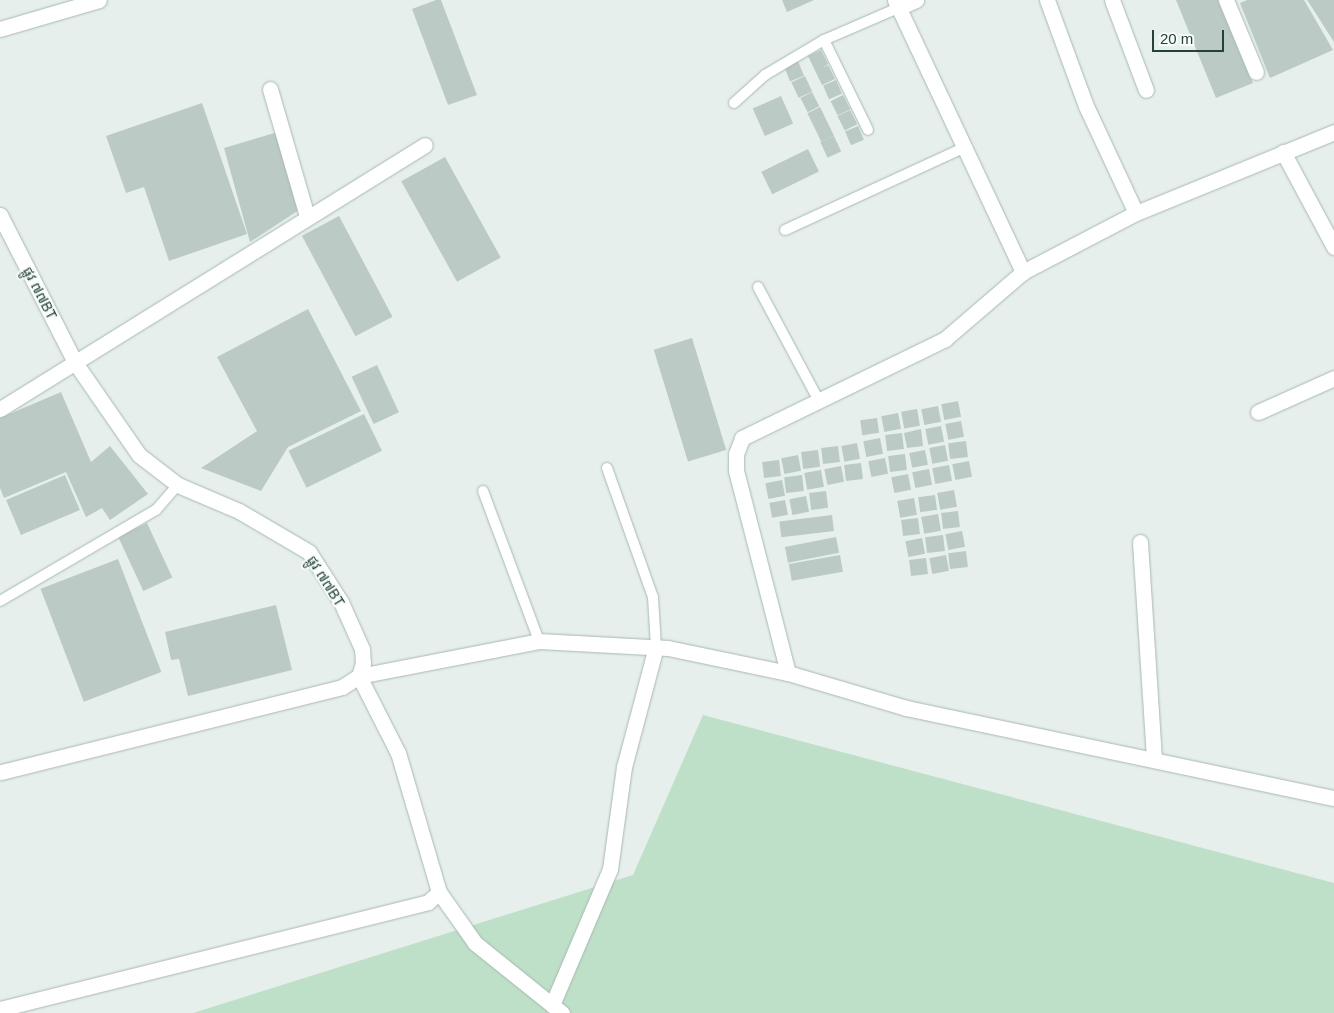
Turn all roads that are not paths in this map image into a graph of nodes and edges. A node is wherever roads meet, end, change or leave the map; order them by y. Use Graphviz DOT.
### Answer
graph roads {
  1 [pos="99,0"];
  2 [pos="916,0"];
  3 [pos="1047,0"];
  4 [pos="1112,0"];
  5 [pos="1226,0"];
  6 [pos="896,4"];
  7 [pos="0,29"];
  8 [pos="824,40"];
  9 [pos="1256,72"];
  10 [pos="270,89"];
  11 [pos="1146,90"];
  12 [pos="734,103"];
  13 [pos="868,130"];
  14 [pos="1334,132"];
  15 [pos="425,145"];
  16 [pos="963,148"];
  17 [pos="1283,152"];
  18 [pos="1136,213"];
  19 [pos="0,214"];
  20 [pos="307,216"];
  21 [pos="784,230"];
  22 [pos="1334,247"];
  23 [pos="1023,272"];
  24 [pos="758,287"];
  25 [pos="76,364"];
  26 [pos="1334,378"];
  27 [pos="818,399"];
  28 [pos="0,409"];
  29 [pos="1258,412"];
  30 [pos="607,468"];
  31 [pos="178,485"];
  32 [pos="482,491"];
  33 [pos="1140,542"];
  34 [pos="0,601"];
  35 [pos="539,641"];
  36 [pos="656,647"];
  37 [pos="788,672"];
  38 [pos="359,676"];
  39 [pos="1154,759"];
  40 [pos="0,772"];
  41 [pos="1334,798"];
  42 [pos="439,892"];
  43 [pos="0,1009"];
  44 [pos="557,1009"];
  1 -- 7 [label="street"];
  2 -- 6 [label="street"];
  3 -- 18 [label="street"];
  4 -- 11 [label="street"];
  5 -- 9 [label="street"];
  6 -- 8 [label="lane"];
  6 -- 16 [label="street"];
  8 -- 12 [label="lane"];
  8 -- 13 [label="lane"];
  10 -- 20 [label="street"];
  14 -- 17 [label="street"];
  15 -- 20 [label="street"];
  16 -- 21 [label="lane"];
  16 -- 23 [label="street"];
  17 -- 18 [label="street"];
  17 -- 22 [label="street"];
  18 -- 23 [label="street"];
  19 -- 25 [label="street, ផ្លូវ ៧៧BT"];
  20 -- 25 [label="street"];
  23 -- 27 [label="street"];
  24 -- 27 [label="lane"];
  25 -- 28 [label="street"];
  25 -- 31 [label="street, ផ្លូវ ៧៧BT"];
  26 -- 29 [label="street"];
  27 -- 37 [label="street"];
  30 -- 36 [label="lane"];
  31 -- 34 [label="lane"];
  31 -- 38 [label="street, ផ្លូវ ៧៧BT"];
  32 -- 35 [label="lane"];
  33 -- 39 [label="street"];
  35 -- 36 [label="street"];
  35 -- 38 [label="street"];
  36 -- 37 [label="street"];
  36 -- 44 [label="street"];
  37 -- 39 [label="street"];
  38 -- 40 [label="street"];
  38 -- 42 [label="street"];
  39 -- 41 [label="street"];
  42 -- 43 [label="street"];
  42 -- 44 [label="street"];
}
